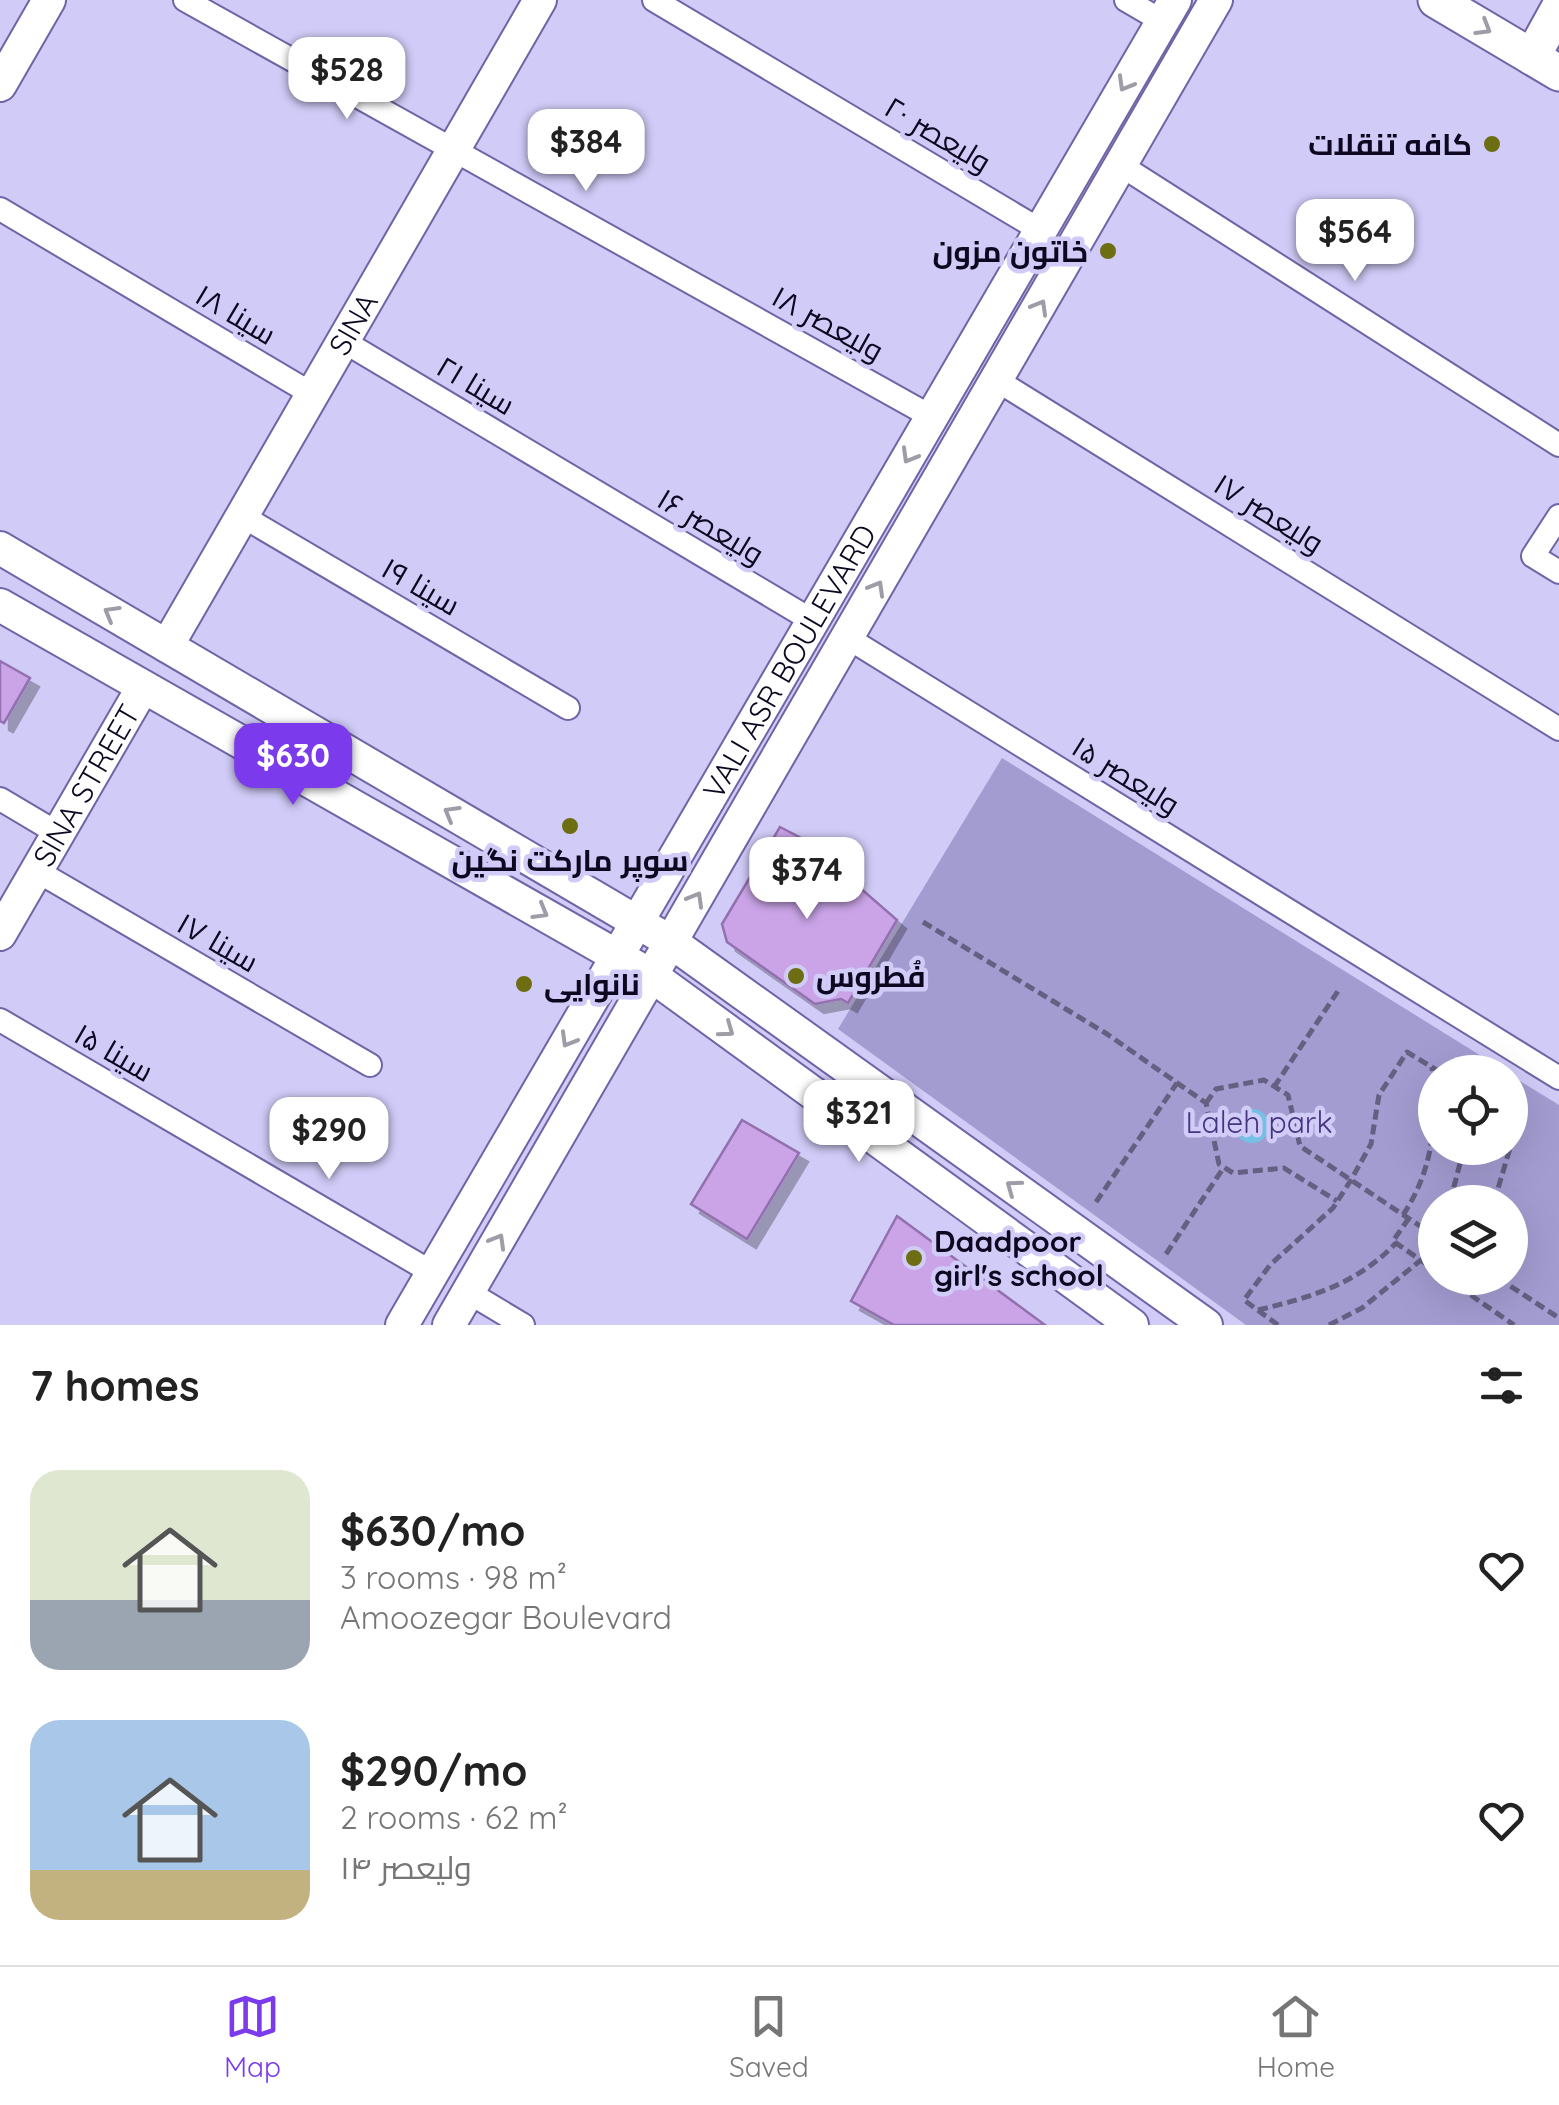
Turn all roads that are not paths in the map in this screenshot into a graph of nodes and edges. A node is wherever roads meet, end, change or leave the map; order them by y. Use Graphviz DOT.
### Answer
graph roads {
  1 [pos="49,0"];
  2 [pos="185,0"];
  3 [pos="540,0"];
  4 [pos="654,0"];
  5 [pos="1126,0"];
  6 [pos="1436,0"];
  7 [pos="1208,3"];
  8 [pos="1559,8"];
  9 [pos="1168,11"];
  10 [pos="1545,65"];
  11 [pos="0,85"];
  12 [pos="452,152"];
  13 [pos="1122,166"];
  14 [pos="0,209"];
  15 [pos="1040,230"];
  16 [pos="343,341"];
  17 [pos="998,380"];
  18 [pos="312,394"];
  19 [pos="932,417"];
  20 [pos="1559,445"];
  21 [pos="578,481"];
  22 [pos="242,516"];
  23 [pos="1559,516"];
  24 [pos="0,548"];
  25 [pos="1559,572"];
  26 [pos="0,604"];
  27 [pos="812,622"];
  28 [pos="848,638"];
  29 [pos="167,646"];
  30 [pos="143,687"];
  31 [pos="568,708"];
  32 [pos="1559,729"];
  33 [pos="0,799"];
  34 [pos="59,834"];
  35 [pos="521,854"];
  36 [pos="37,871"];
  37 [pos="500,889"];
  38 [pos="637,923"];
  39 [pos="0,934"];
  40 [pos="671,942"];
  41 [pos="618,956"];
  42 [pos="652,976"];
  43 [pos="0,1020"];
  44 [pos="370,1065"];
  45 [pos="1559,1078"];
  46 [pos="433,1273"];
  47 [pos="1156,1289"];
  48 [pos="468,1292"];
  49 [pos="1131,1324"];
  50 [pos="402,1325"];
  51 [pos="449,1325"];
  52 [pos="523,1325"];
  53 [pos="1206,1325"];
  1 -- 11 [label="main road"];
  2 -- 12 [label="street, ولیعصر ۱۸"];
  3 -- 12 [label="main road, SINA"];
  4 -- 15 [label="street, ولیعصر ۲۰"];
  5 -- 9 [label="street"];
  6 -- 10 [label="main road, one-way"];
  7 -- 13 [label="main road, VALI ASR BOULEVARD"];
  8 -- 10 [label="main road"];
  9 -- 15 [label="main road, VALI ASR BOULEVARD, one-way"];
  12 -- 16 [label="main road, SINA"];
  12 -- 19 [label="street, ولیعصر ۱۸"];
  17 -- 13 [label="main road, VALI ASR BOULEVARD, one-way"];
  13 -- 20 [label="street"];
  14 -- 18 [label="street, سینا ۱۸"];
  15 -- 19 [label="main road, VALI ASR BOULEVARD"];
  16 -- 18 [label="main road, SINA"];
  16 -- 21 [label="street, سینا ۲۱"];
  28 -- 17 [label="main road, VALI ASR BOULEVARD, one-way"];
  17 -- 32 [label="street, ولیعصر ۱۷"];
  18 -- 22 [label="main road, SINA"];
  19 -- 27 [label="main road, VALI ASR BOULEVARD, one-way"];
  21 -- 27 [label="street, ولیعصر ۱۶"];
  22 -- 29 [label="main road, SINA"];
  22 -- 31 [label="street, سینا ۱۹"];
  23 -- 25 [label="street"];
  29 -- 24 [label="main road, one-way"];
  26 -- 30 [label="main road"];
  27 -- 38 [label="main road, VALI ASR BOULEVARD"];
  40 -- 28 [label="main road, VALI ASR BOULEVARD, one-way"];
  28 -- 45 [label="street, ولیعصر ۱۵"];
  35 -- 29 [label="main road, one-way"];
  30 -- 34 [label="main road, SINA STREET"];
  30 -- 37 [label="main road"];
  33 -- 34 [label="street"];
  34 -- 36 [label="main road, SINA STREET"];
  35 -- 37 [label="main road"];
  35 -- 38 [label="main road"];
  36 -- 39 [label="main road, SINA STREET"];
  36 -- 44 [label="street, سینا ۱۷"];
  37 -- 41 [label="main road, one-way"];
  38 -- 40 [label="main road"];
  38 -- 41 [label="main road, VALI ASR BOULEVARD"];
  40 -- 42 [label="main road, VALI ASR BOULEVARD"];
  47 -- 40 [label="main road, one-way"];
  41 -- 42 [label="main road"];
  41 -- 46 [label="main road, VALI ASR BOULEVARD, one-way"];
  48 -- 42 [label="main road, VALI ASR BOULEVARD, one-way"];
  42 -- 49 [label="main road, one-way"];
  43 -- 46 [label="street, سینا ۱۵"];
  46 -- 50 [label="main road, VALI ASR BOULEVARD"];
  47 -- 49 [label="main road"];
  47 -- 53 [label="main road"];
  48 -- 51 [label="main road, VALI ASR BOULEVARD"];
  48 -- 52 [label="street"];
}
